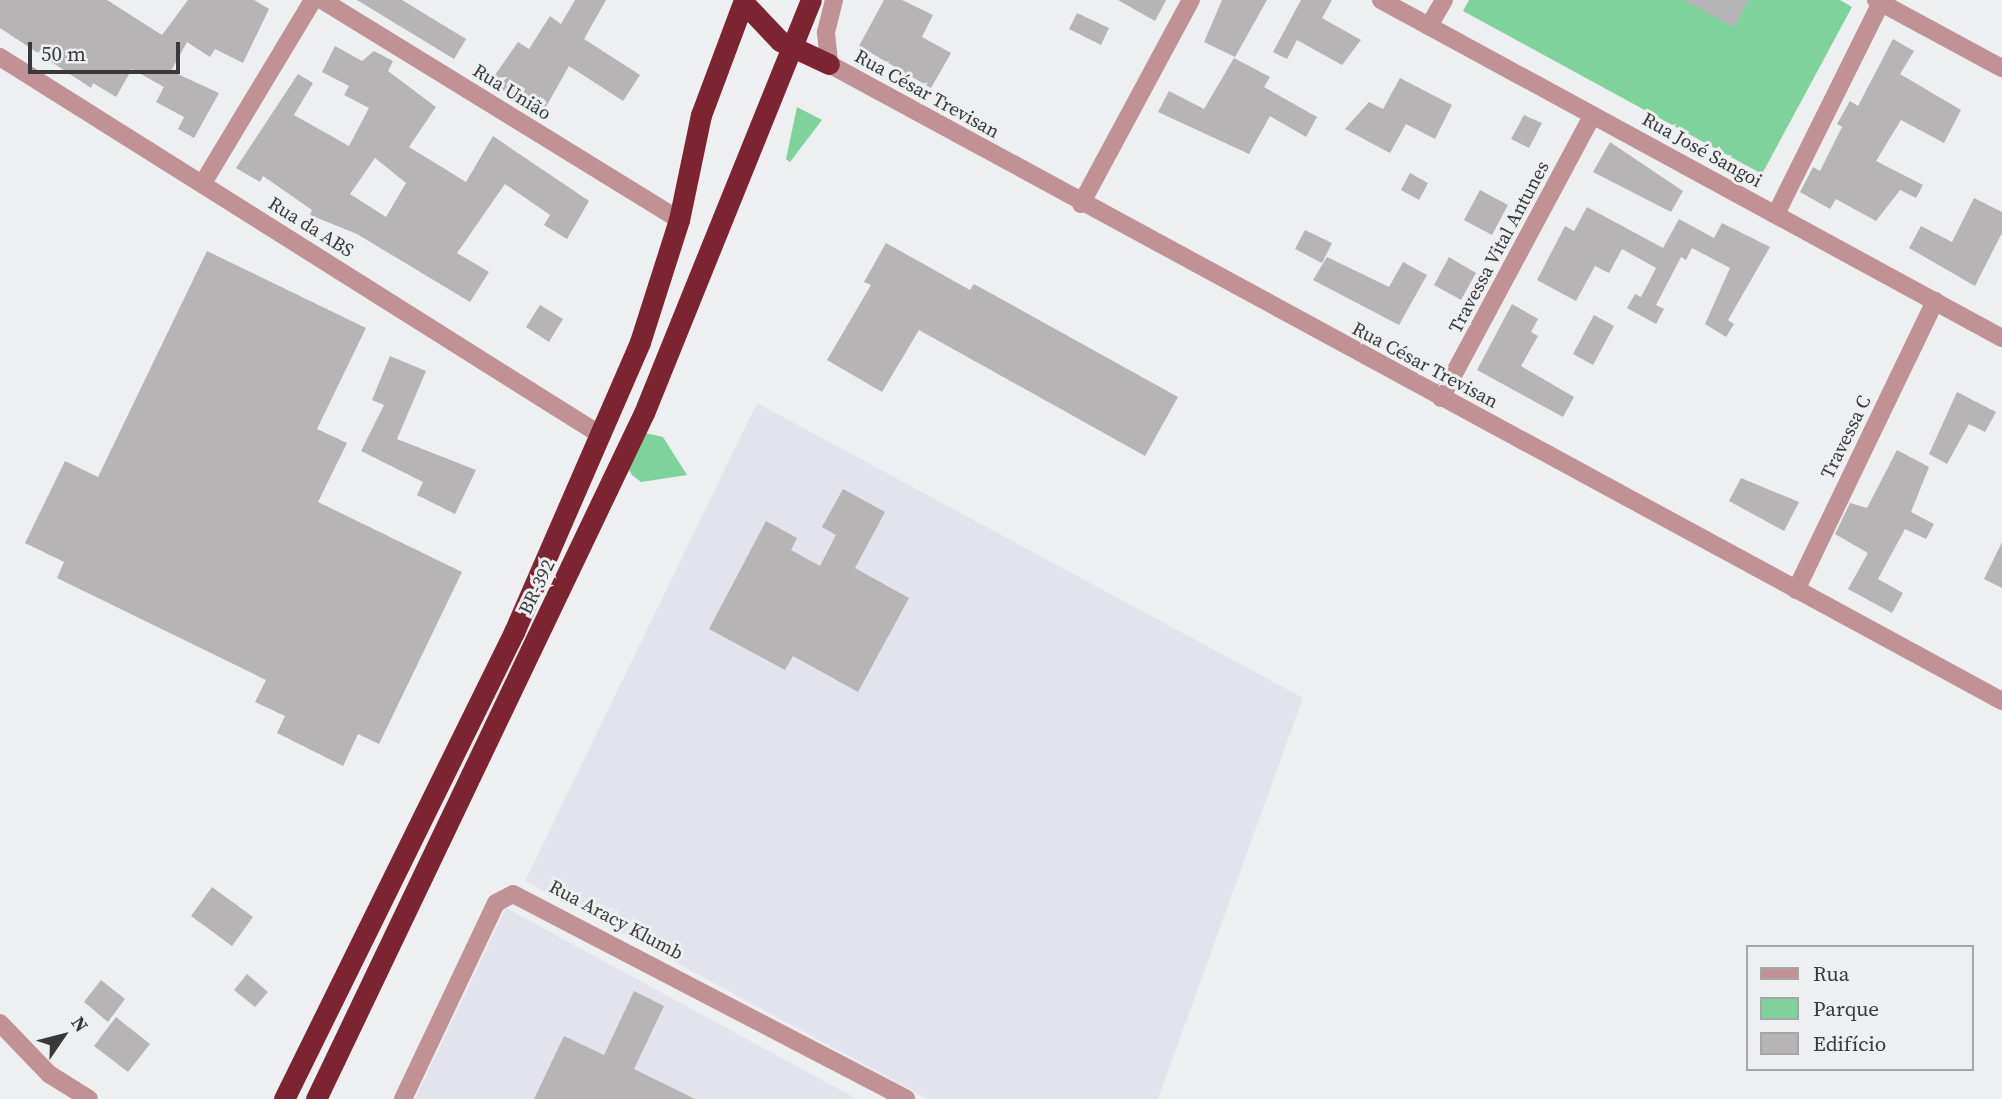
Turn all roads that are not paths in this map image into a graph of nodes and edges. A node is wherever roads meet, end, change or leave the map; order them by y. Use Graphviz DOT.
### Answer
graph roads {
  1 [pos="313,0"];
  2 [pos="322,0"];
  3 [pos="834,0"];
  4 [pos="1191,0"];
  5 [pos="1381,0"];
  6 [pos="1444,0"];
  7 [pos="742,1"];
  8 [pos="1880,1"];
  9 [pos="807,8"];
  10 [pos="765,24"];
  11 [pos="1429,26"];
  12 [pos="789,44"];
  13 [pos="0,57"];
  14 [pos="821,60"];
  15 [pos="2002,68"];
  16 [pos="775,85"];
  17 [pos="1593,115"];
  18 [pos="203,183"];
  19 [pos="1081,204"];
  20 [pos="1776,214"];
  21 [pos="679,220"];
  22 [pos="1935,301"];
  23 [pos="2002,338"];
  24 [pos="1441,398"];
  25 [pos="600,435"];
  26 [pos="1796,590"];
  27 [pos="2002,701"];
  28 [pos="0,1023"];
  29 [pos="89,1099"];
  30 [pos="284,1099"];
  31 [pos="316,1099"];
  32 [pos="403,1099"];
  33 [pos="906,1099"];
  1 -- 18 [label="street"];
  2 -- 21 [label="street, Rua União"];
  3 -- 14 [label="street"];
  4 -- 19 [label="street"];
  5 -- 11 [label="street, Rua José Sangoi"];
  6 -- 11 [label="street"];
  7 -- 10 [label="highway, BR-392"];
  7 -- 21 [label="highway, BR-392"];
  8 -- 15 [label="street"];
  8 -- 20 [label="street"];
  9 -- 10 [label="highway"];
  9 -- 12 [label="highway, BR-392"];
  9 -- 14 [label="highway"];
  10 -- 12 [label="highway, BR-392"];
  11 -- 17 [label="street, Rua José Sangoi"];
  12 -- 14 [label="highway, BR-392"];
  12 -- 16 [label="highway, BR-392"];
  13 -- 18 [label="street, Rua da ABS"];
  14 -- 16 [label="highway"];
  14 -- 19 [label="street, Rua César Trevisan"];
  16 -- 31 [label="highway, BR-392"];
  17 -- 20 [label="street, Rua José Sangoi"];
  17 -- 24 [label="street, Travessa Vital Antunes"];
  18 -- 25 [label="street, Rua da ABS"];
  19 -- 24 [label="street, Rua César Trevisan"];
  20 -- 22 [label="street, Rua José Sangoi"];
  21 -- 25 [label="highway, BR-392"];
  22 -- 23 [label="street, Rua José Sangoi"];
  22 -- 26 [label="street, Travessa C"];
  24 -- 26 [label="street, Rua César Trevisan"];
  25 -- 30 [label="highway, BR-392"];
  26 -- 27 [label="street, Rua César Trevisan"];
  28 -- 29 [label="street"];
  32 -- 33 [label="street, Rua Aracy Klumb"];
}
